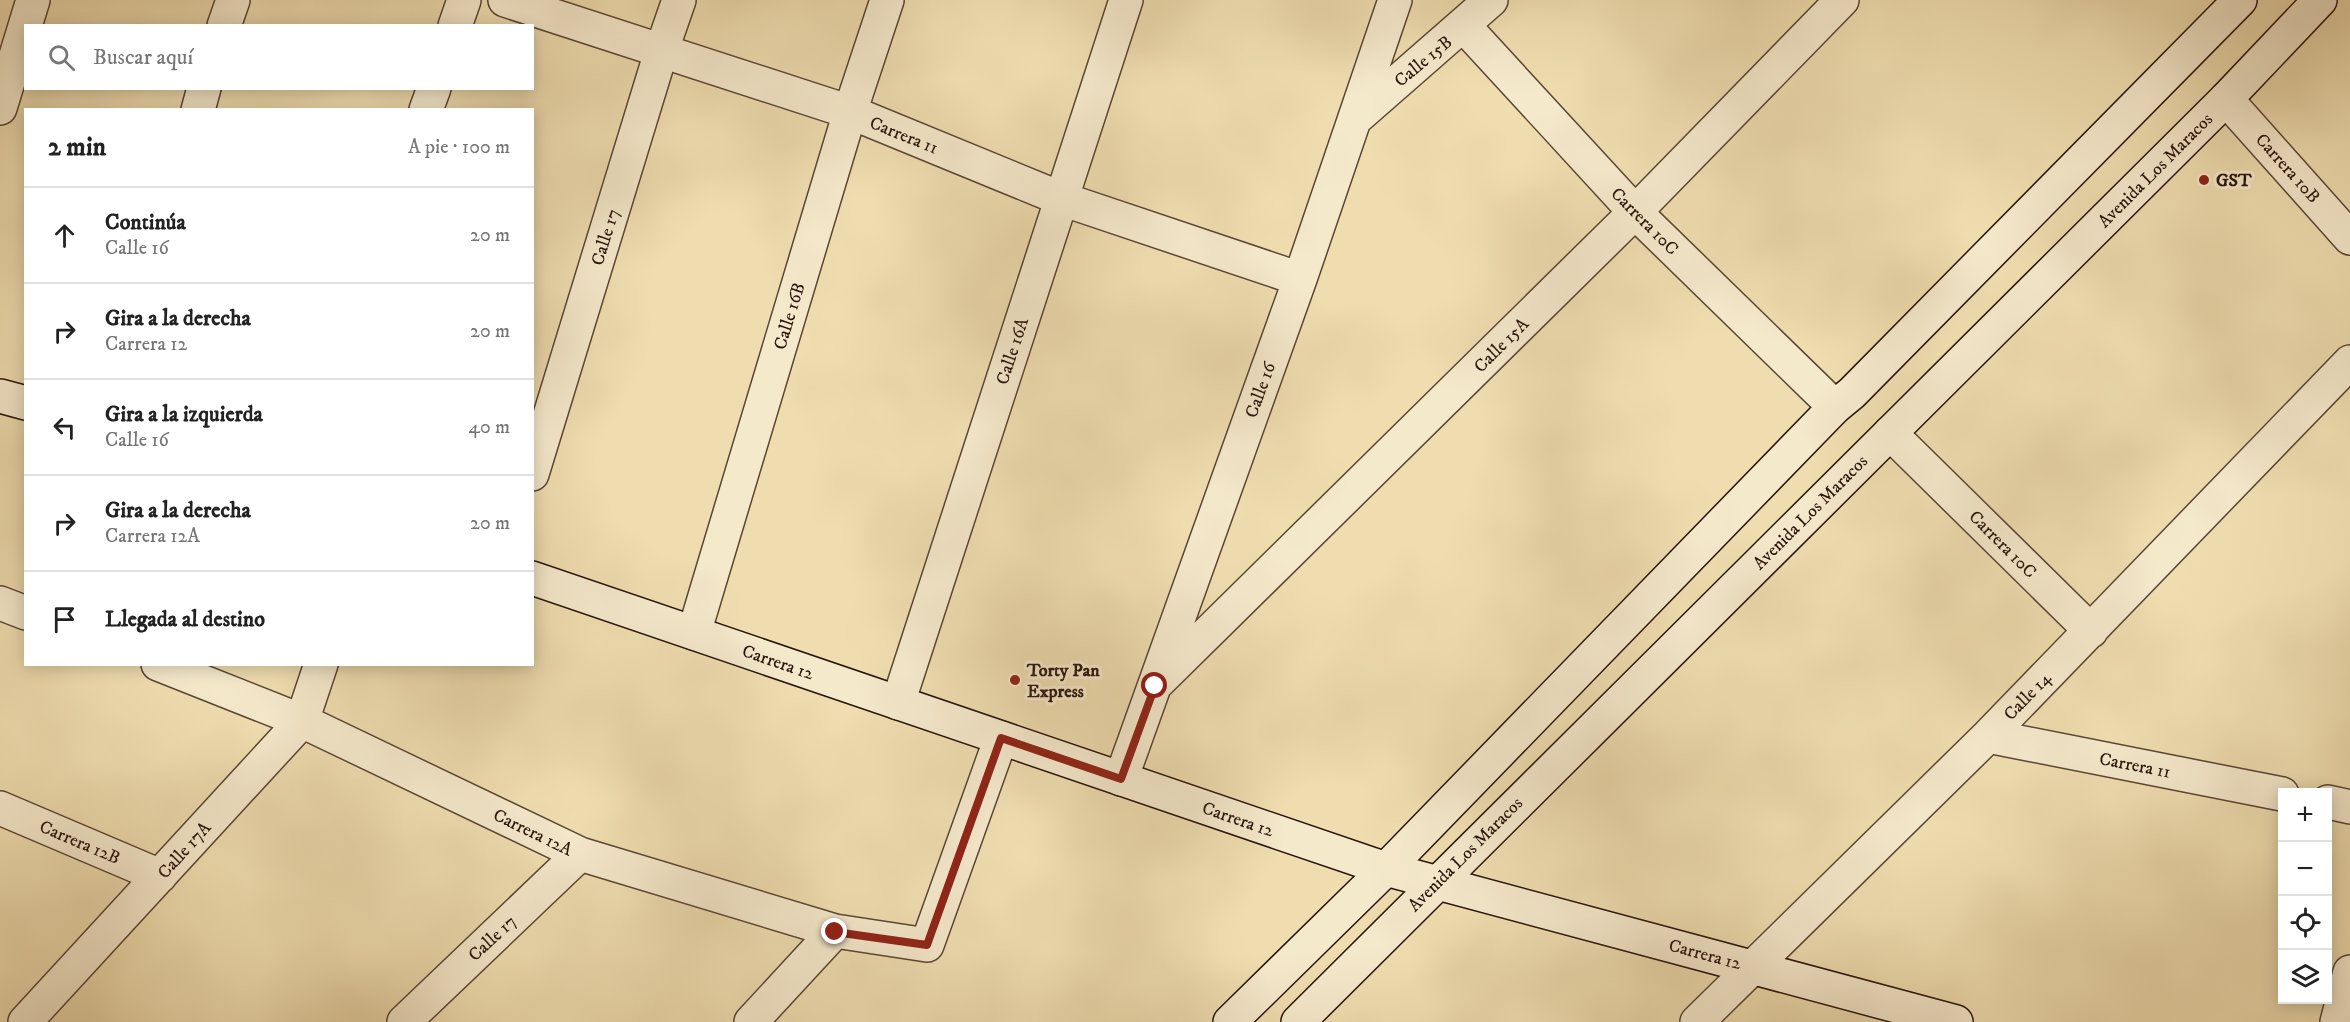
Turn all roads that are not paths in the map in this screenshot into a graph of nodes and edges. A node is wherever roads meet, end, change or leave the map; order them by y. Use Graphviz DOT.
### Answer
graph roads {
  1 [pos="33,0"];
  2 [pos="232,0"];
  3 [pos="464,0"];
  4 [pos="505,0"];
  5 [pos="680,0"];
  6 [pos="887,0"];
  7 [pos="1126,0"];
  8 [pos="1395,0"];
  9 [pos="1491,0"];
  10 [pos="1842,0"];
  11 [pos="2240,0"];
  12 [pos="2320,0"];
  13 [pos="26,24"];
  14 [pos="225,24"];
  15 [pos="456,24"];
  16 [pos="1464,26"];
  17 [pos="24,29"];
  18 [pos="661,52"];
  19 [pos="203,90"];
  20 [pos="433,90"];
  21 [pos="2226,99"];
  22 [pos="0,108"];
  23 [pos="199,108"];
  24 [pos="427,108"];
  25 [pos="850,112"];
  26 [pos="1354,120"];
  27 [pos="1062,199"];
  28 [pos="1635,212"];
  29 [pos="2350,238"];
  30 [pos="1300,279"];
  31 [pos="2350,362"];
  32 [pos="1835,407"];
  33 [pos="1890,433"];
  34 [pos="534,467"];
  35 [pos="534,579"];
  36 [pos="0,603"];
  37 [pos="24,612"];
  38 [pos="2091,631"];
  39 [pos="694,633"];
  40 [pos="163,666"];
  41 [pos="320,666"];
  42 [pos="1155,686"];
  43 [pos="898,703"];
  44 [pos="302,721"];
  45 [pos="1988,736"];
  46 [pos="1001,738"];
  47 [pos="1121,779"];
  48 [pos="2278,793"];
  49 [pos="2332,803"];
  50 [pos="2350,807"];
  51 [pos="0,808"];
  52 [pos="580,854"];
  53 [pos="1386,869"];
  54 [pos="160,876"];
  55 [pos="1436,883"];
  56 [pos="835,932"];
  57 [pos="1752,967"];
  58 [pos="2350,972"];
  59 [pos="25,1022"];
  60 [pos="404,1022"];
  61 [pos="751,1022"];
  62 [pos="1230,1022"];
  63 [pos="1298,1022"];
  64 [pos="1697,1022"];
  65 [pos="1731,1022"];
  66 [pos="1956,1022"];
  67 [pos="2337,1022"];
  1 -- 13 [label="street"];
  2 -- 14 [label="street"];
  3 -- 15 [label="street"];
  4 -- 18 [label="street, Carrera 11"];
  5 -- 18 [label="street, Calle 17"];
  6 -- 25 [label="street, Calle 16B"];
  7 -- 27 [label="street, Calle 16A"];
  8 -- 26 [label="street, Calle 16"];
  9 -- 16 [label="street, Calle 15B"];
  10 -- 28 [label="street, Calle 15A"];
  11 -- 32 [label="street"];
  12 -- 21 [label="street, Avenida Los Maracos"];
  16 -- 26 [label="street, Calle 15B"];
  16 -- 28 [label="street, Carrera 10C"];
  17 -- 22 [label="street"];
  18 -- 25 [label="street, Carrera 11"];
  18 -- 34 [label="street, Calle 17"];
  19 -- 23 [label="street"];
  20 -- 24 [label="street"];
  21 -- 29 [label="street, Carrera 10B"];
  21 -- 33 [label="street, Avenida Los Maracos"];
  25 -- 27 [label="street, Carrera 11"];
  25 -- 39 [label="street, Calle 16B"];
  26 -- 30 [label="street, Calle 16"];
  27 -- 30 [label="street, Carrera 11"];
  27 -- 43 [label="street, Calle 16A"];
  28 -- 32 [label="street, Carrera 10C"];
  28 -- 42 [label="street, Calle 15A"];
  30 -- 42 [label="street, Calle 16"];
  31 -- 38 [label="street, Calle 14"];
  32 -- 53 [label="street"];
  33 -- 38 [label="street, Carrera 10C"];
  33 -- 55 [label="street, Avenida Los Maracos"];
  35 -- 39 [label="street, Carrera 12"];
  36 -- 37 [label="street"];
  38 -- 45 [label="street, Calle 14"];
  39 -- 43 [label="street, Carrera 12"];
  40 -- 44 [label="street, Carrera 12A"];
  41 -- 44 [label="street, Calle 17A"];
  42 -- 47 [label="street, Calle 16"];
  43 -- 46 [label="street, Carrera 12"];
  44 -- 52 [label="street, Carrera 12A"];
  44 -- 54 [label="street, Calle 17A"];
  45 -- 48 [label="street, Carrera 11"];
  45 -- 57 [label="street, Calle 14"];
  46 -- 47 [label="street, Carrera 12"];
  46 -- 56 [label="street, Carrera 12A"];
  47 -- 53 [label="street, Carrera 12"];
  49 -- 50 [label="street"];
  51 -- 54 [label="street, Carrera 12B"];
  52 -- 56 [label="street, Carrera 12A"];
  52 -- 60 [label="street, Calle 17"];
  53 -- 55 [label="street, Carrera 12"];
  53 -- 62 [label="street"];
  54 -- 59 [label="street, Calle 17A"];
  55 -- 57 [label="street, Carrera 12"];
  55 -- 63 [label="street, Avenida Los Maracos"];
  56 -- 61 [label="street"];
  57 -- 64 [label="street, Calle 14"];
  57 -- 65 [label="street"];
  57 -- 66 [label="street, Carrera 12"];
  58 -- 67 [label="street"];
}
